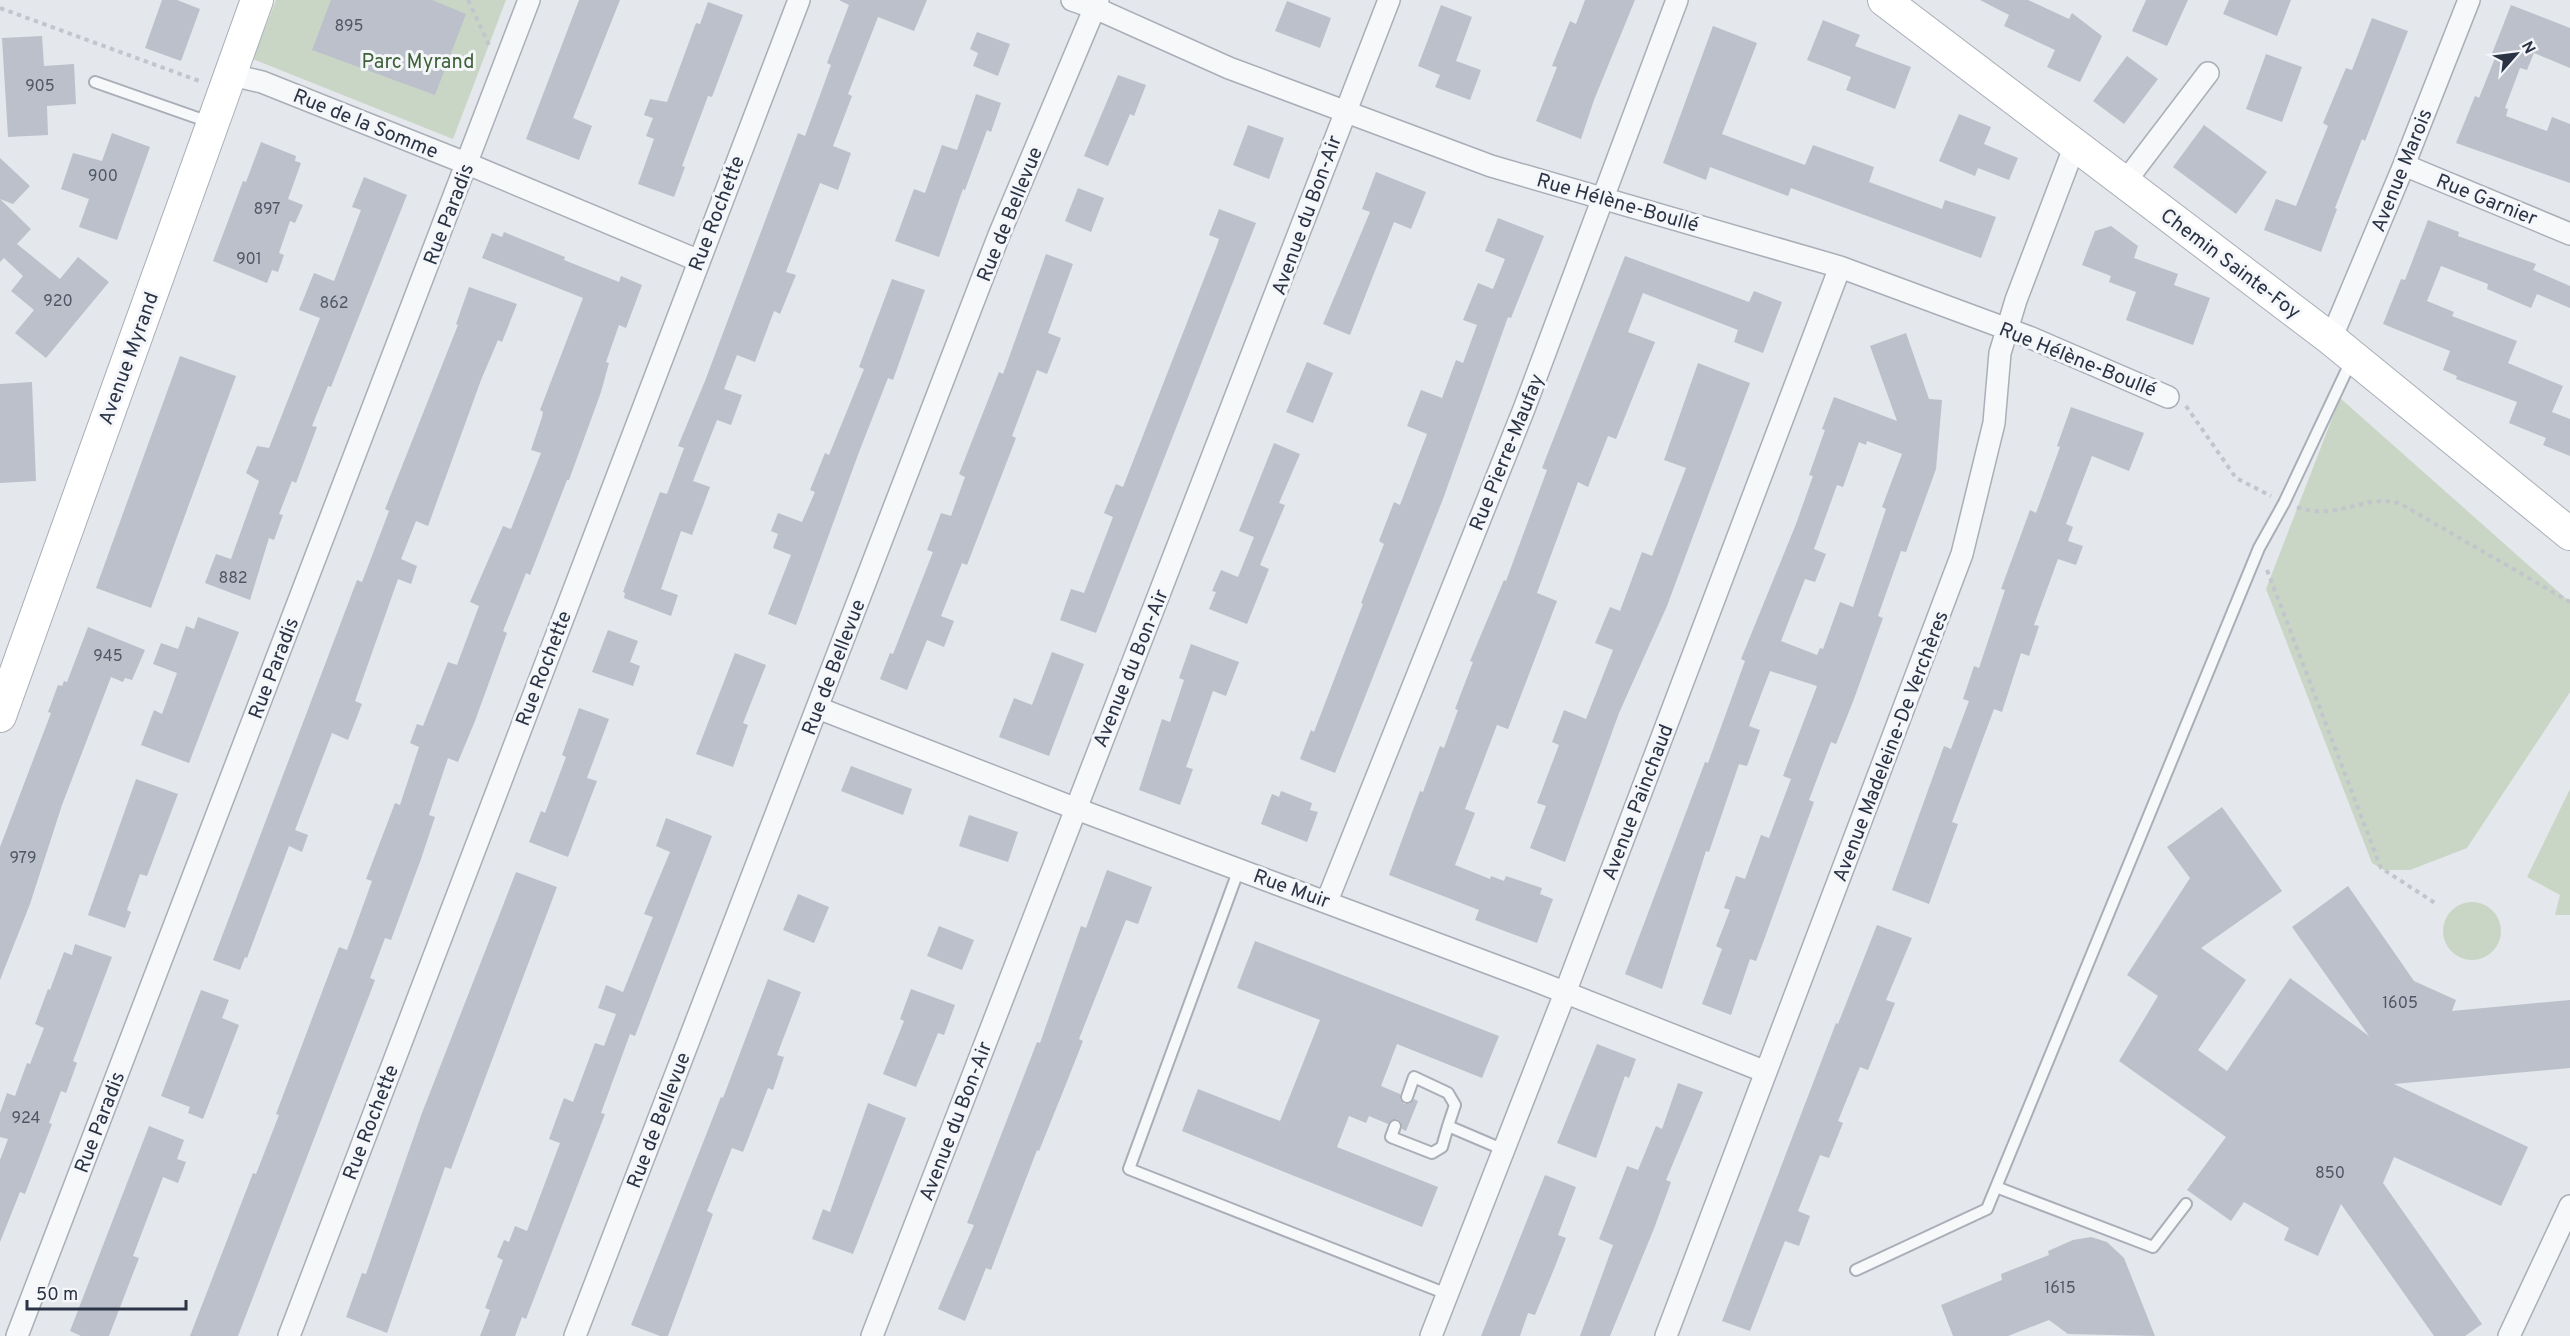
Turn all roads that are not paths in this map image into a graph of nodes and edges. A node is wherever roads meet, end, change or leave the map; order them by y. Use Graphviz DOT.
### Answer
graph roads {
  1 [pos="257,0"];
  2 [pos="529,0"];
  3 [pos="799,0"];
  4 [pos="1072,0"];
  5 [pos="1389,0"];
  6 [pos="1677,0"];
  7 [pos="1884,0"];
  8 [pos="2469,0"];
  9 [pos="1096,4"];
  10 [pos="2208,73"];
  11 [pos="232,75"];
  12 [pos="95,82"];
  13 [pos="1345,112"];
  14 [pos="212,123"];
  15 [pos="2075,145"];
  16 [pos="468,164"];
  17 [pos="2404,165"];
  18 [pos="2125,182"];
  19 [pos="1603,198"];
  20 [pos="2570,234"];
  21 [pos="697,260"];
  22 [pos="1840,267"];
  23 [pos="2007,329"];
  24 [pos="2342,348"];
  25 [pos="2168,397"];
  26 [pos="2570,534"];
  27 [pos="818,708"];
  28 [pos="0,716"];
  29 [pos="1074,808"];
  30 [pos="1239,869"];
  31 [pos="1327,901"];
  32 [pos="1564,993"];
  33 [pos="1766,1072"];
  34 [pos="1407,1096"];
  35 [pos="1395,1126"];
  36 [pos="1448,1126"];
  37 [pos="1502,1149"];
  38 [pos="1996,1187"];
  39 [pos="2186,1204"];
  40 [pos="2570,1206"];
  41 [pos="1856,1270"];
  42 [pos="1447,1294"];
  43 [pos="17,1336"];
  44 [pos="289,1336"];
  45 [pos="575,1336"];
  46 [pos="872,1336"];
  47 [pos="1431,1336"];
  48 [pos="1666,1336"];
  49 [pos="2509,1336"];
  1 -- 11 [label="main road, Avenue Myrand"];
  2 -- 16 [label="street, Rue Paradis"];
  3 -- 21 [label="street, Rue Rochette"];
  4 -- 9 [label="street, Rue Hélène-Boullé"];
  5 -- 13 [label="street, Avenue du Bon-Air"];
  6 -- 19 [label="street, Rue Pierre-Maufay"];
  7 -- 15 [label="main road, Chemin Sainte-Foy"];
  8 -- 17 [label="street, Avenue Marois"];
  9 -- 13 [label="street, Rue Hélène-Boullé"];
  9 -- 27 [label="street, Rue de Bellevue"];
  10 -- 18 [label="street"];
  11 -- 14 [label="main road, Avenue Myrand"];
  11 -- 16 [label="street, Rue de la Somme"];
  12 -- 14 [label="lane"];
  13 -- 19 [label="street, Rue Hélène-Boullé"];
  13 -- 29 [label="street, Avenue du Bon-Air"];
  14 -- 28 [label="main road, Avenue Myrand"];
  15 -- 18 [label="main road, Chemin Sainte-Foy"];
  15 -- 23 [label="street, Avenue Madeleine-De Verchères"];
  16 -- 21 [label="street, Rue de la Somme"];
  16 -- 43 [label="street, Rue Paradis"];
  17 -- 20 [label="street, Rue Garnier"];
  17 -- 24 [label="street, Avenue Marois"];
  18 -- 24 [label="main road, Chemin Sainte-Foy"];
  19 -- 22 [label="street, Rue Hélène-Boullé"];
  19 -- 31 [label="street, Rue Pierre-Maufay"];
  21 -- 44 [label="street, Rue Rochette"];
  22 -- 23 [label="street, Rue Hélène-Boullé"];
  22 -- 32 [label="street, Avenue Painchaud"];
  23 -- 25 [label="street, Rue Hélène-Boullé"];
  23 -- 33 [label="street, Avenue Madeleine-De Verchères"];
  24 -- 26 [label="main road, Chemin Sainte-Foy"];
  24 -- 38 [label="lane"];
  27 -- 29 [label="street, Rue Muir"];
  27 -- 45 [label="street, Rue de Bellevue"];
  29 -- 30 [label="street, Rue Muir"];
  29 -- 46 [label="street, Avenue du Bon-Air"];
  30 -- 31 [label="street, Rue Muir"];
  30 -- 42 [label="lane"];
  31 -- 32 [label="street, Rue Muir"];
  32 -- 33 [label="street, Rue Muir"];
  32 -- 37 [label="street, Avenue Painchaud"];
  33 -- 48 [label="street, Avenue Madeleine-De Verchères"];
  34 -- 36 [label="lane"];
  35 -- 36 [label="lane"];
  36 -- 37 [label="lane"];
  37 -- 42 [label="street, Avenue Painchaud"];
  38 -- 39 [label="lane"];
  38 -- 41 [label="lane"];
  40 -- 49 [label="street"];
  42 -- 47 [label="street, Avenue Painchaud"];
}
